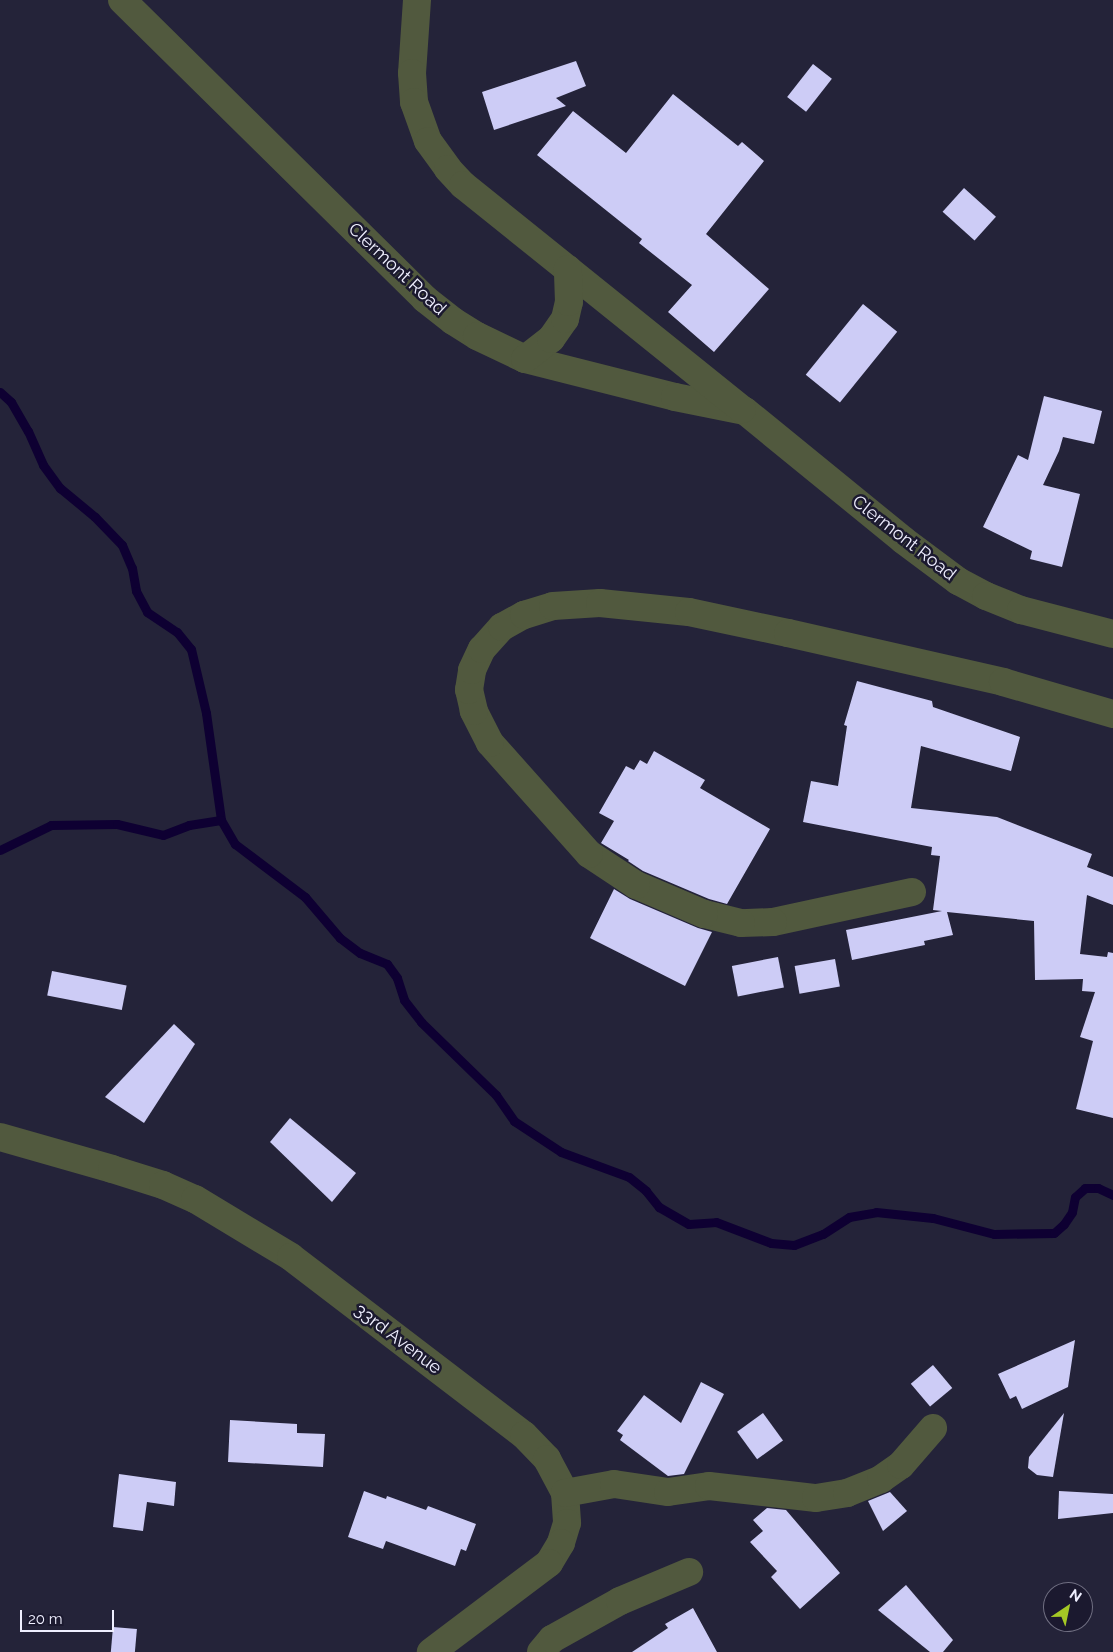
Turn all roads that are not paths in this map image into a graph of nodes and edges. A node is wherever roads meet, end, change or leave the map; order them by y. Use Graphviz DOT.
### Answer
graph roads {
  1 [pos="122,0"];
  2 [pos="416,0"];
  3 [pos="568,269"];
  4 [pos="525,359"];
  5 [pos="745,412"];
  6 [pos="1113,634"];
  7 [pos="1113,714"];
  8 [pos="912,892"];
  9 [pos="0,1137"];
  10 [pos="933,1428"];
  11 [pos="565,1493"];
  12 [pos="690,1572"];
  13 [pos="431,1652"];
  14 [pos="541,1652"];
  1 -- 4 [label="street, Clermont Road"];
  2 -- 3 [label="street, Clermont Road"];
  3 -- 4 [label="street"];
  3 -- 5 [label="street, Clermont Road"];
  4 -- 5 [label="street, Clermont Road"];
  5 -- 6 [label="street, Clermont Road"];
  7 -- 8 [label="street"];
  9 -- 11 [label="street, 33rd Avenue"];
  10 -- 11 [label="street"];
  11 -- 13 [label="street, 33rd Avenue"];
  12 -- 14 [label="street"];
}
